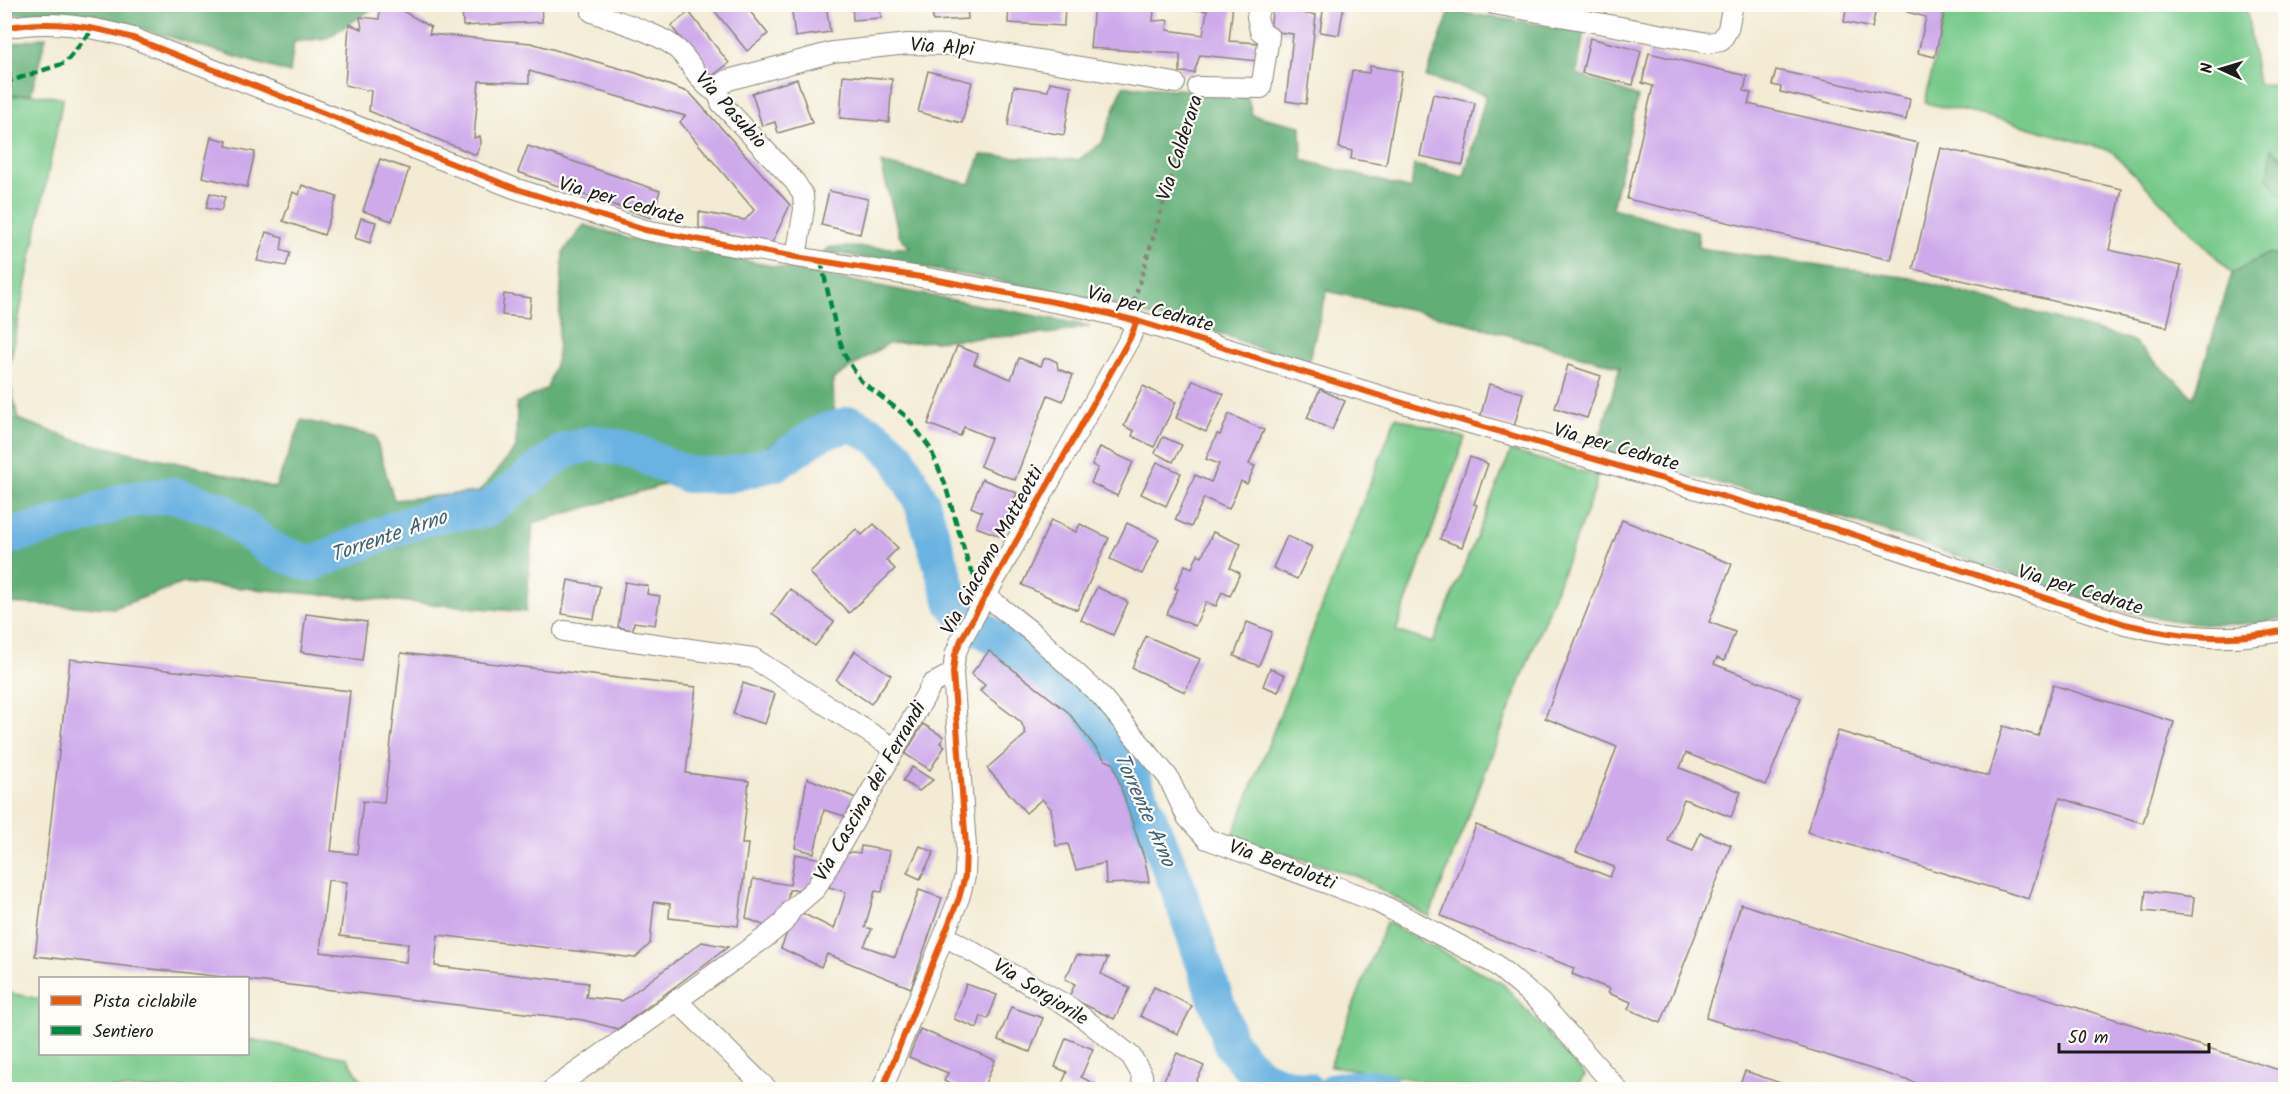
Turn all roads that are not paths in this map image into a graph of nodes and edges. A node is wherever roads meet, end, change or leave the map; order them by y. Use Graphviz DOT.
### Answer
graph roads {
  1 [pos="1260,4"];
  2 [pos="1494,4"];
  3 [pos="1732,4"];
  4 [pos="592,12"];
  5 [pos="1576,12"];
  6 [pos="4,28"];
  7 [pos="1175,83"];
  8 [pos="1198,87"];
  9 [pos="718,93"];
  10 [pos="795,257"];
  11 [pos="1133,320"];
  12 [pos="983,602"];
  13 [pos="2286,630"];
  14 [pos="564,631"];
  15 [pos="953,673"];
  16 [pos="894,749"];
  17 [pos="945,936"];
  18 [pos="676,1000"];
  19 [pos="552,1089"];
  20 [pos="768,1089"];
  21 [pos="882,1089"];
  22 [pos="1143,1089"];
  23 [pos="1618,1089"];
  1 -- 8 [label="street, Via Calderara"];
  2 -- 5 [label="street"];
  3 -- 5 [label="street"];
  4 -- 9 [label="street, Via Pasubio"];
  6 -- 10 [label="street, Via per Cedrate"];
  7 -- 9 [label="street, Via Alpi"];
  9 -- 10 [label="street, Via Pasubio"];
  10 -- 11 [label="street, Via per Cedrate"];
  11 -- 12 [label="street, Via Giacomo Matteotti"];
  11 -- 13 [label="street, Via per Cedrate"];
  12 -- 15 [label="street, Via Giacomo Matteotti"];
  12 -- 23 [label="street, Via Bertolotti"];
  14 -- 16 [label="street"];
  15 -- 16 [label="street, Via Cascina dei Ferrandi"];
  15 -- 17 [label="street, Via Giacomo Matteotti"];
  16 -- 18 [label="street, Via Cascina dei Ferrandi"];
  17 -- 21 [label="street, Via Giacomo Matteotti"];
  17 -- 22 [label="street, Via Sorgiorile"];
  18 -- 19 [label="street, Via Cascina dei Ferrandi"];
  18 -- 20 [label="street"];
}
